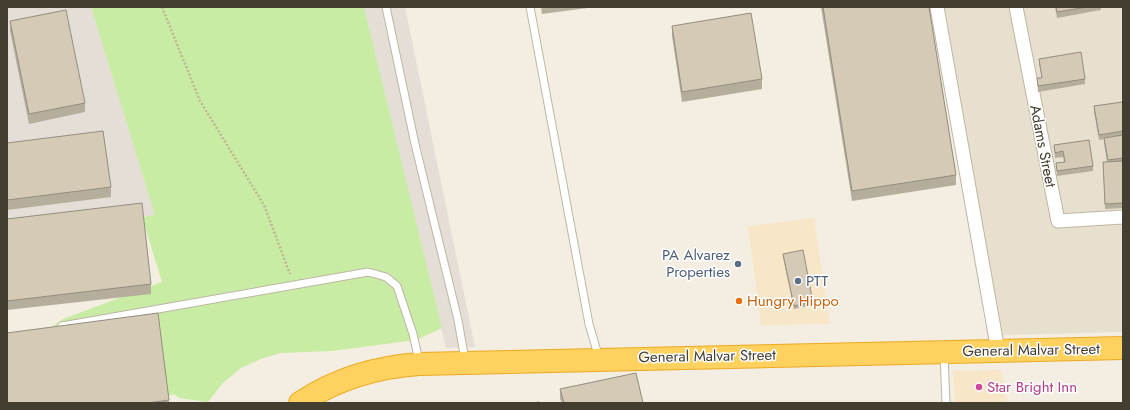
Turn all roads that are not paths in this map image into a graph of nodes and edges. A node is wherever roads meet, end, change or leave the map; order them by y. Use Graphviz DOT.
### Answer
graph roads {
  1 [pos="386,7"];
  2 [pos="530,7"];
  3 [pos="938,7"];
  4 [pos="1016,7"];
  5 [pos="1123,217"];
  6 [pos="54,328"];
  7 [pos="1123,348"];
  8 [pos="998,351"];
  9 [pos="943,352"];
  10 [pos="599,358"];
  11 [pos="466,363"];
  12 [pos="419,364"];
  13 [pos="300,403"];
  14 [pos="946,403"];
  1 -- 11 [label="lane"];
  2 -- 10 [label="lane"];
  3 -- 8 [label="street"];
  4 -- 5 [label="street, Adams Street"];
  6 -- 12 [label="lane"];
  7 -- 8 [label="highway, General Malvar Street"];
  8 -- 9 [label="highway, General Malvar Street"];
  9 -- 10 [label="highway, General Malvar Street"];
  9 -- 14 [label="lane"];
  10 -- 11 [label="highway, General Malvar Street"];
  11 -- 12 [label="highway, General Malvar Street"];
  12 -- 13 [label="highway, General Malvar Street"];
}
